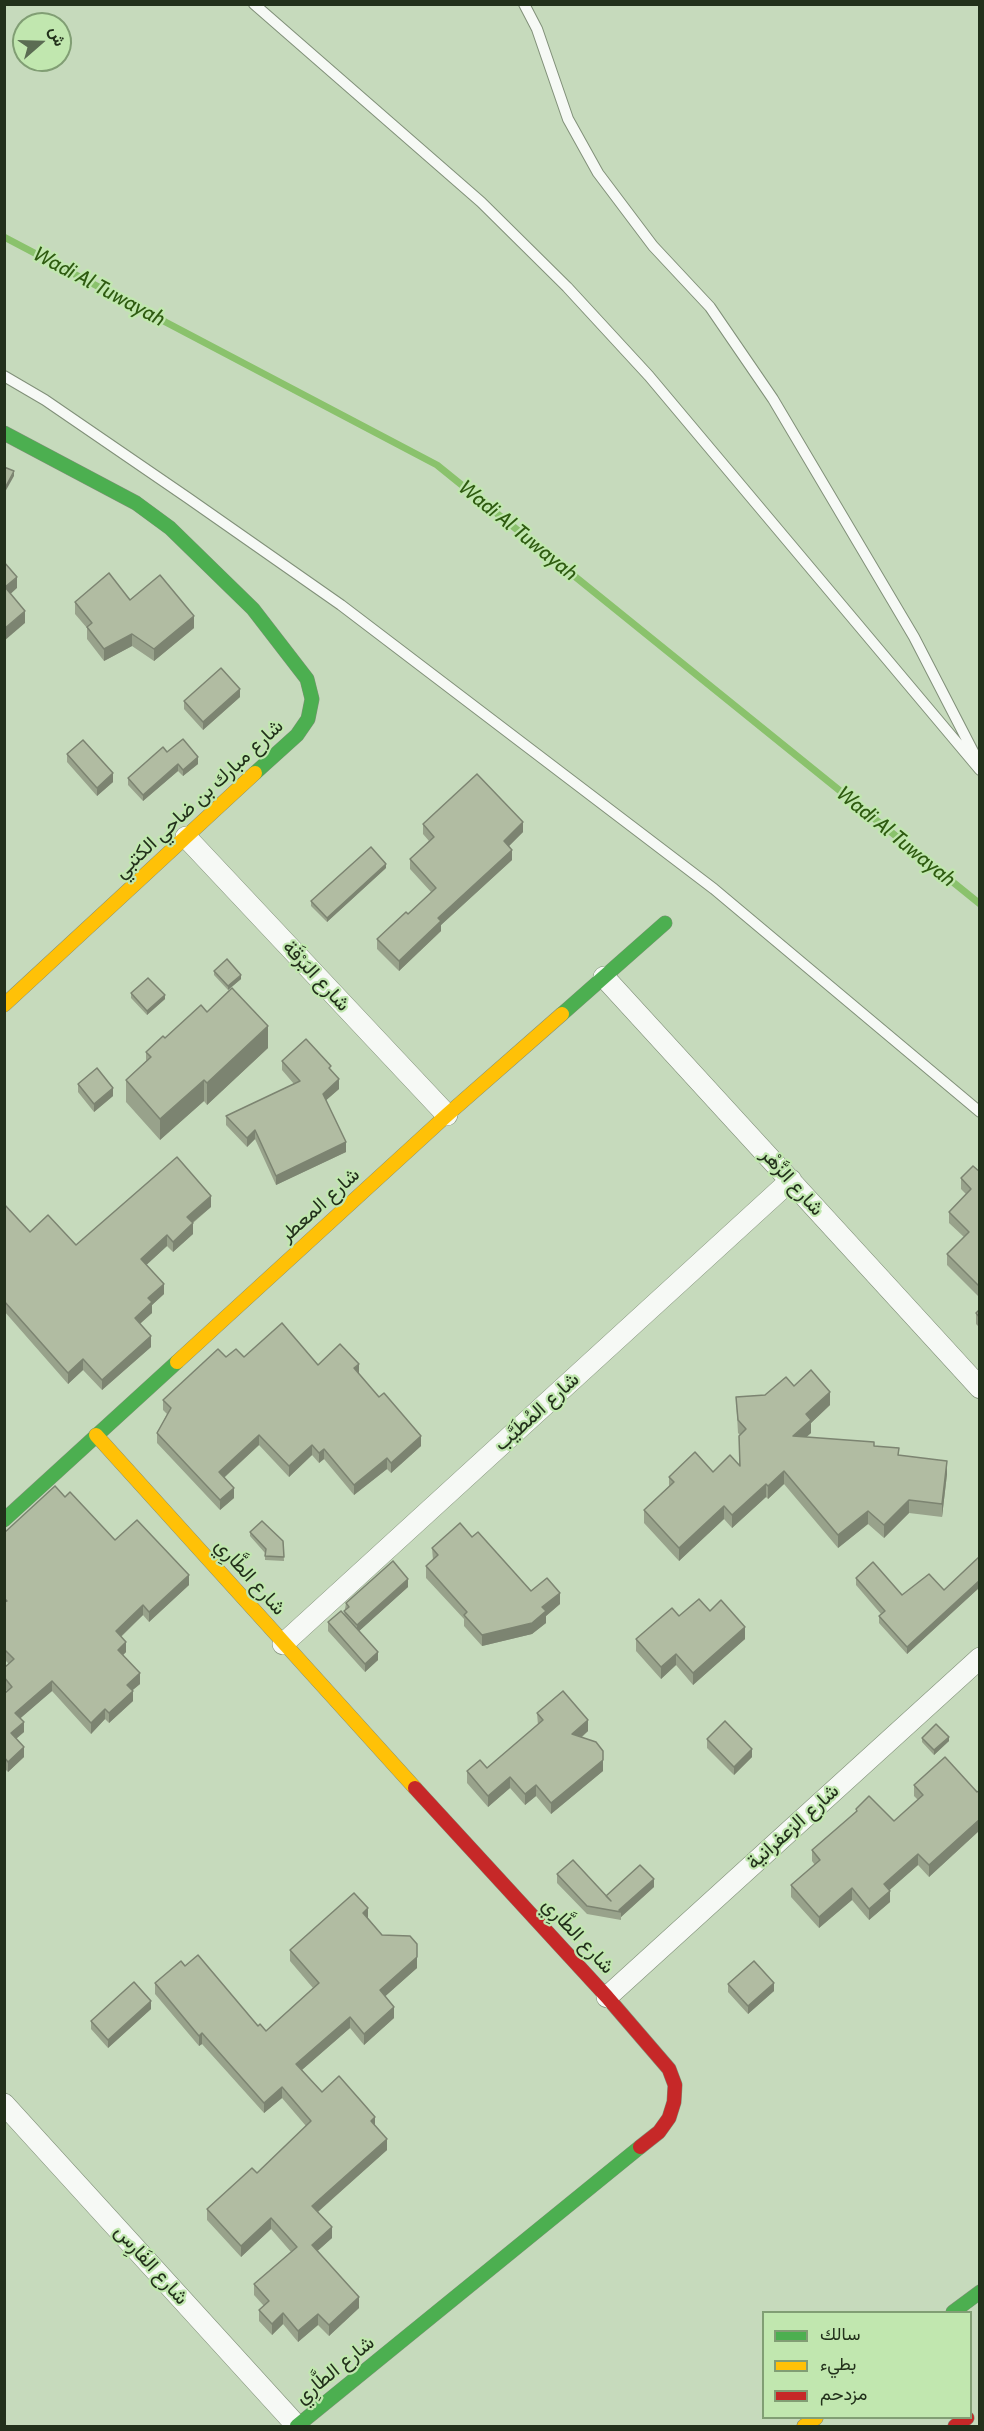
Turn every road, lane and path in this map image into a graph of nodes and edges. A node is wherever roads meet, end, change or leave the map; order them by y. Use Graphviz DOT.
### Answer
graph roads {
  1 [pos="254,4"];
  2 [pos="524,4"];
  3 [pos="4,376"];
  4 [pos="4,433"];
  5 [pos="980,763"];
  6 [pos="980,770"];
  7 [pos="186,837"];
  8 [pos="665,923"];
  9 [pos="604,977"];
  10 [pos="4,1005"];
  11 [pos="980,1112"];
  12 [pos="447,1115"];
  13 [pos="791,1180"];
  14 [pos="980,1388"];
  15 [pos="96,1435"];
  16 [pos="4,1520"];
  17 [pos="283,1644"];
  18 [pos="980,1658"];
  19 [pos="607,1997"];
  20 [pos="4,2104"];
  21 [pos="980,2292"];
  22 [pos="956,2311"];
  23 [pos="297,2426"];
  1 -- 6 [label="lane"];
  2 -- 5 [label="lane"];
  3 -- 11 [label="lane"];
  4 -- 7 [label="street, شارع مبارك بن ضاحي الكتبي"];
  7 -- 10 [label="street, شارع مبارك بن ضاحي الكتبي"];
  7 -- 12 [label="street, شارع البَرْقَة"];
  8 -- 9 [label="street, شارع المعطر"];
  9 -- 12 [label="street, شارع المعطر"];
  9 -- 13 [label="street, شارع الزَّهْر"];
  12 -- 15 [label="street, شارع المعطر"];
  13 -- 14 [label="street, شارع الزَّهْر"];
  13 -- 17 [label="street, شارع المُطَيَّب"];
  15 -- 16 [label="street, شارع المعطر"];
  15 -- 17 [label="street, شارع الطَّارِي"];
  17 -- 19 [label="street, شارع الطَّارِي"];
  18 -- 19 [label="street, شارع الزعفرانية"];
  19 -- 23 [label="street, شارع الطَّارِي"];
  20 -- 23 [label="street, شارع الفَارِس"];
  21 -- 22 [label="street"];
}
